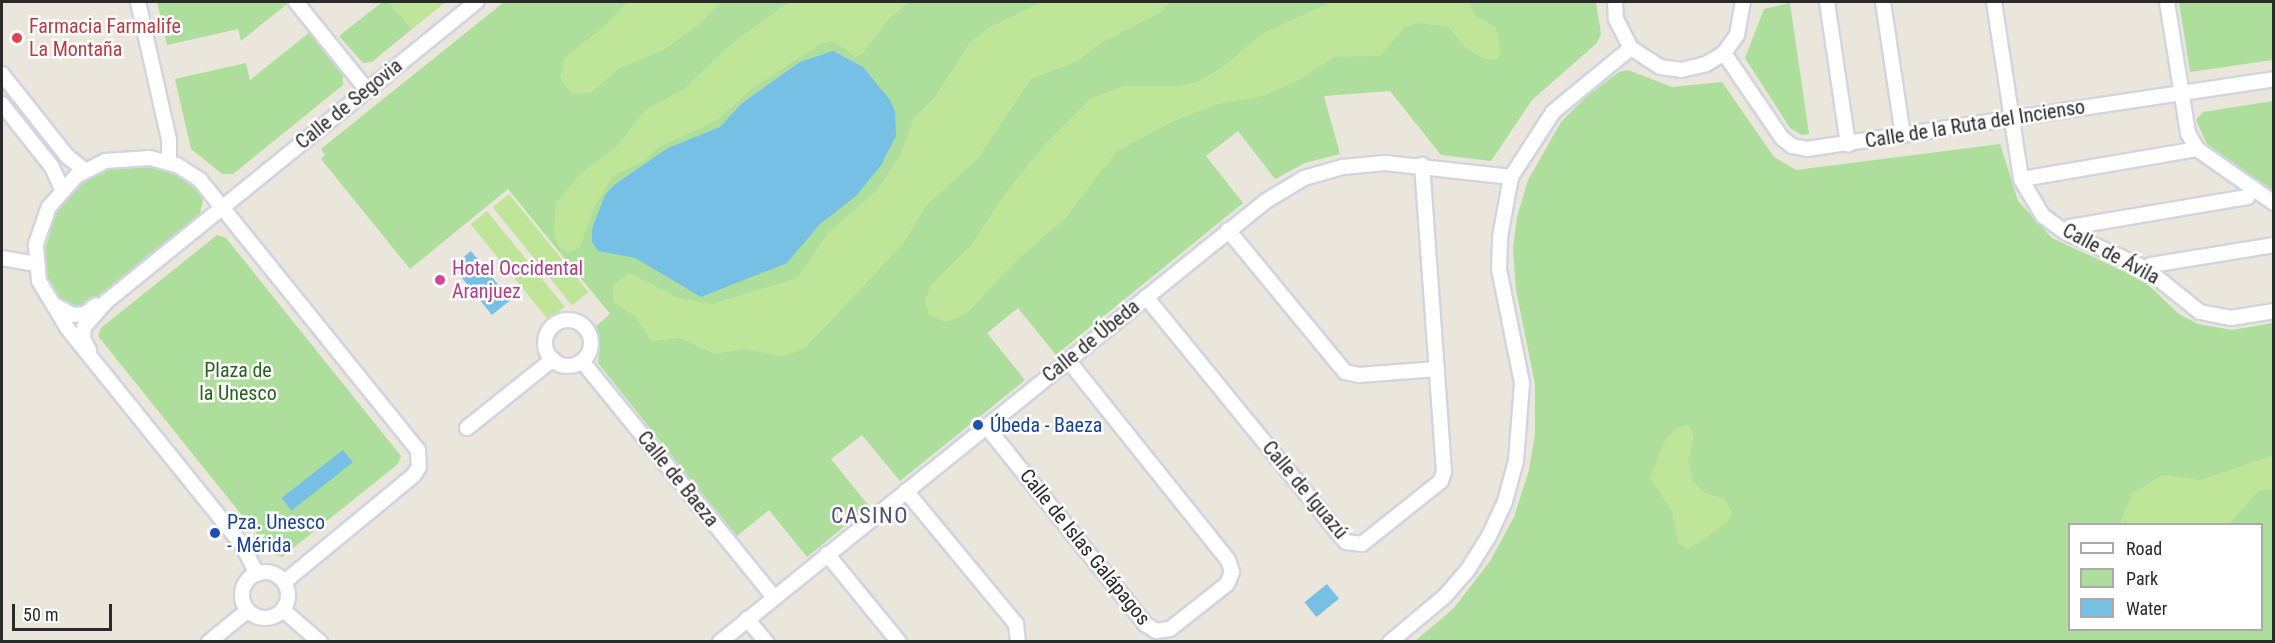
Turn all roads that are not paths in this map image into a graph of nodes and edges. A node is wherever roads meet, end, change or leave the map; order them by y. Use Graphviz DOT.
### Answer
graph roads {
  1 [pos="138,2"];
  2 [pos="296,2"];
  3 [pos="476,2"];
  4 [pos="1615,2"];
  5 [pos="1743,2"];
  6 [pos="1827,2"];
  7 [pos="1883,2"];
  8 [pos="1994,2"];
  9 [pos="2167,2"];
  10 [pos="1631,48"];
  11 [pos="1724,53"];
  12 [pos="2,74"];
  13 [pos="2274,79"];
  14 [pos="367,90"];
  15 [pos="2181,92"];
  16 [pos="2,104"];
  17 [pos="2011,118"];
  18 [pos="1903,136"];
  19 [pos="1848,144"];
  20 [pos="2197,149"];
  21 [pos="169,163"];
  22 [pos="1422,165"];
  23 [pos="84,170"];
  24 [pos="1511,177"];
  25 [pos="2028,178"];
  26 [pos="205,186"];
  27 [pos="2253,188"];
  28 [pos="62,189"];
  29 [pos="2272,200"];
  30 [pos="223,207"];
  31 [pos="2070,227"];
  32 [pos="1228,230"];
  33 [pos="182,240"];
  34 [pos="2274,245"];
  35 [pos="2,258"];
  36 [pos="37,264"];
  37 [pos="2151,265"];
  38 [pos="46,294"];
  39 [pos="1146,297"];
  40 [pos="107,301"];
  41 [pos="2274,311"];
  42 [pos="552,359"];
  43 [pos="1068,360"];
  44 [pos="582,361"];
  45 [pos="98,366"];
  46 [pos="1437,369"];
  47 [pos="986,426"];
  48 [pos="467,428"];
  49 [pos="906,490"];
  50 [pos="827,554"];
  51 [pos="257,574"];
  52 [pos="284,582"];
  53 [pos="774,597"];
  54 [pos="283,610"];
  55 [pos="247,611"];
  56 [pos="747,619"];
  57 [pos="209,642"];
  58 [pos="320,642"];
  59 [pos="720,642"];
  60 [pos="766,642"];
  61 [pos="898,642"];
  62 [pos="1018,642"];
  63 [pos="1390,642"];
  1 -- 21 [label="street"];
  2 -- 14 [label="street"];
  3 -- 14 [label="street, Calle de Segovia"];
  4 -- 10 [label="street"];
  5 -- 11 [label="street"];
  6 -- 19 [label="street"];
  7 -- 18 [label="street"];
  8 -- 17 [label="street, Calle de Ávila"];
  9 -- 15 [label="street"];
  10 -- 11 [label="street"];
  10 -- 24 [label="street"];
  11 -- 19 [label="street, Calle de la Ruta del Incienso"];
  12 -- 23 [label="street"];
  13 -- 15 [label="street, Calle de la Ruta del Incienso"];
  14 -- 30 [label="street, Calle de Segovia"];
  15 -- 17 [label="street, Calle de la Ruta del Incienso"];
  15 -- 20 [label="street"];
  16 -- 28 [label="street"];
  17 -- 18 [label="street, Calle de la Ruta del Incienso"];
  17 -- 41 [label="street, Calle de Ávila"];
  18 -- 19 [label="street, Calle de la Ruta del Incienso"];
  20 -- 25 [label="street"];
  20 -- 27 [label="street"];
  21 -- 23 [label="street"];
  21 -- 26 [label="street"];
  22 -- 24 [label="street, Calle de Úbeda"];
  22 -- 32 [label="street, Calle de Úbeda"];
  22 -- 46 [label="street, Calle de Iguazú"];
  23 -- 28 [label="street"];
  24 -- 63 [label="street"];
  26 -- 30 [label="street"];
  26 -- 33 [label="street"];
  27 -- 29 [label="street"];
  27 -- 31 [label="street"];
  28 -- 36 [label="street"];
  30 -- 33 [label="street"];
  30 -- 52 [label="street"];
  32 -- 39 [label="street, Calle de Úbeda"];
  32 -- 46 [label="street"];
  33 -- 40 [label="street"];
  34 -- 37 [label="street"];
  35 -- 36 [label="street"];
  36 -- 38 [label="street"];
  38 -- 40 [label="street"];
  38 -- 45 [label="street"];
  39 -- 43 [label="street, Calle de Úbeda"];
  39 -- 46 [label="street, Calle de Iguazú"];
  40 -- 45 [label="street"];
  42 -- 44 [label="street"];
  42 -- 44 [label="street"];
  42 -- 48 [label="street"];
  43 -- 47 [label="street, Calle de Úbeda"];
  43 -- 47 [label="street, Calle de Islas Galápagos"];
  44 -- 53 [label="street, Calle de Baeza"];
  45 -- 51 [label="street"];
  47 -- 49 [label="street, Calle de Úbeda"];
  49 -- 50 [label="street, Calle de Úbeda"];
  49 -- 62 [label="street"];
  50 -- 53 [label="street, Calle de Úbeda"];
  50 -- 61 [label="street"];
  51 -- 52 [label="street"];
  51 -- 55 [label="street"];
  52 -- 54 [label="street"];
  53 -- 56 [label="street, Calle de Úbeda"];
  54 -- 55 [label="street"];
  54 -- 58 [label="street"];
  55 -- 57 [label="street"];
  56 -- 59 [label="street, Calle de Úbeda"];
  56 -- 60 [label="street"];
}
